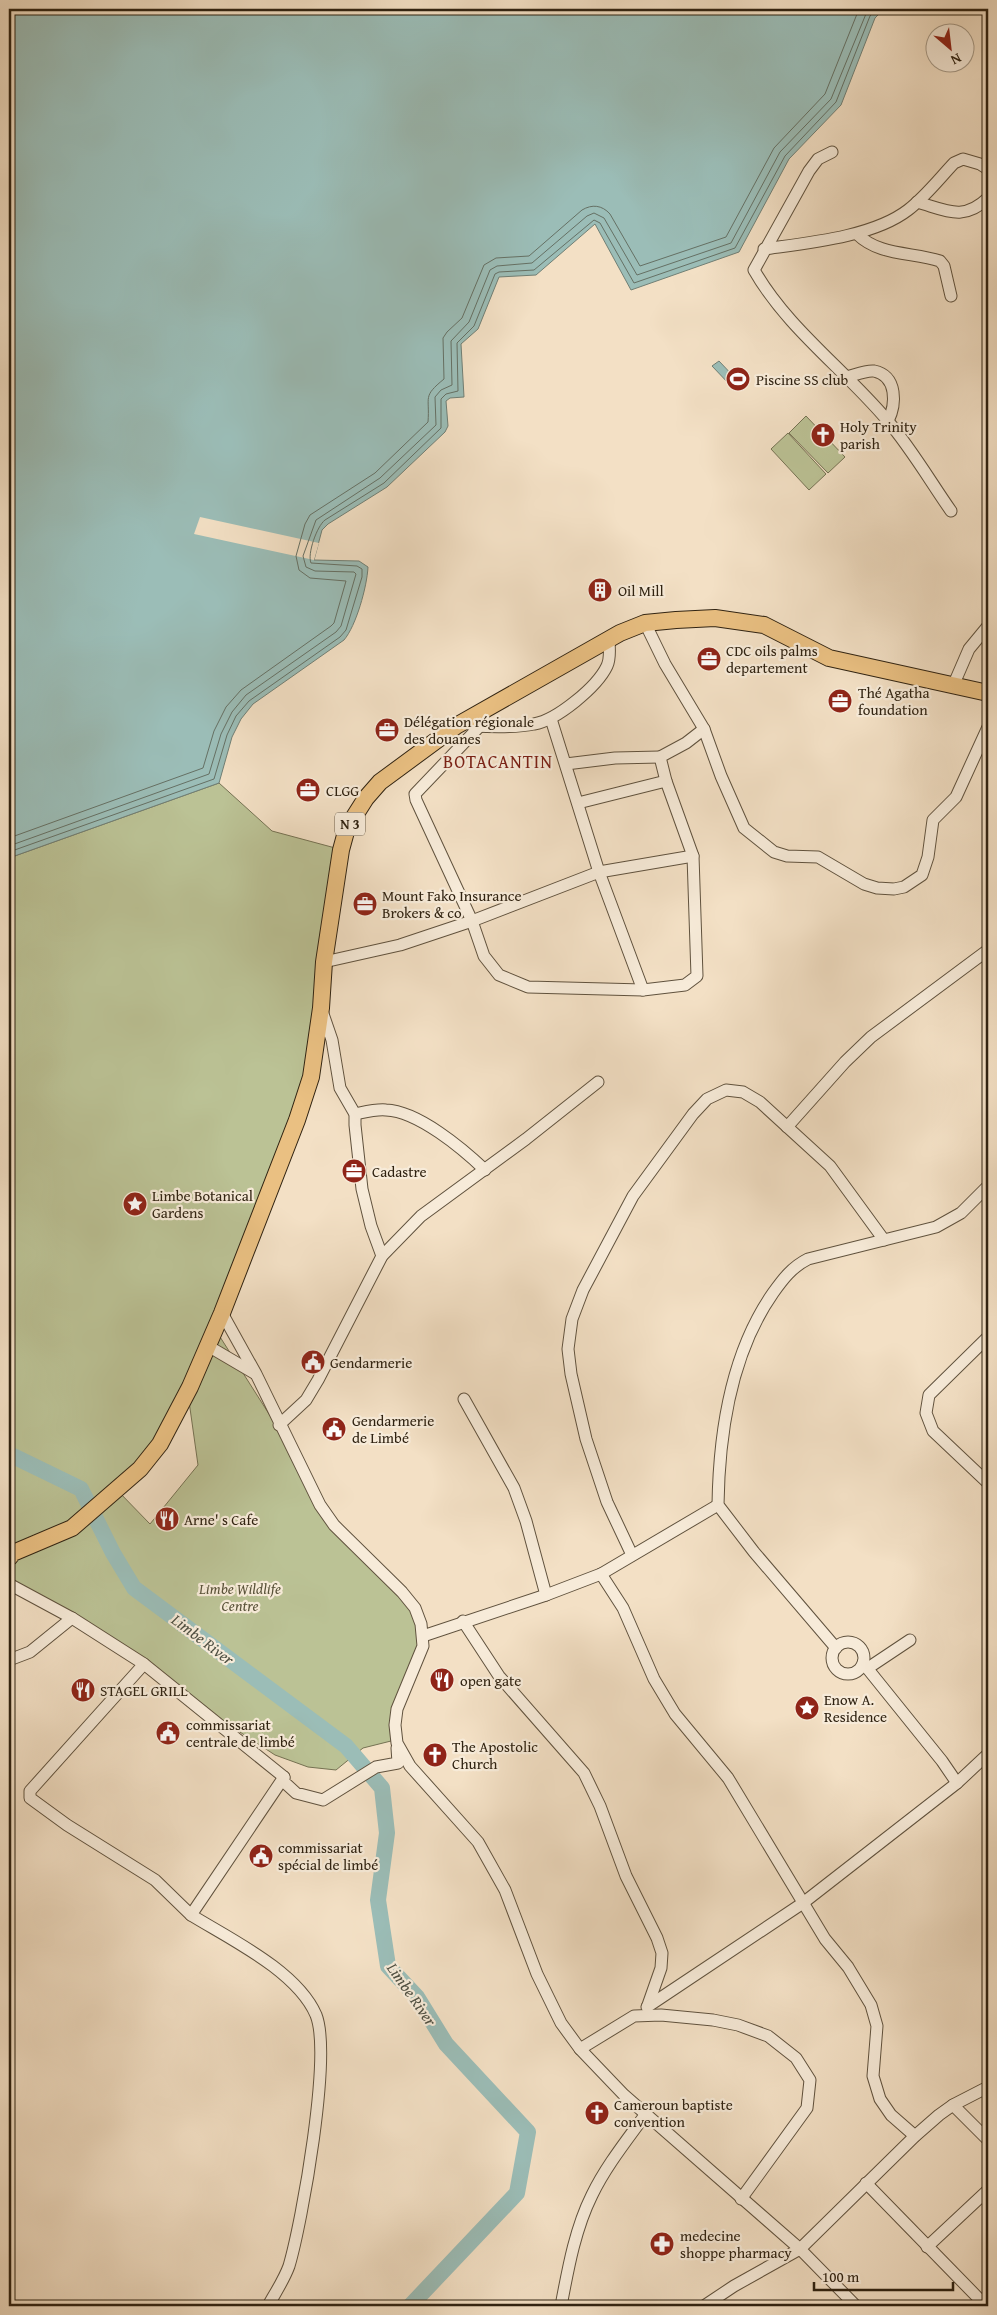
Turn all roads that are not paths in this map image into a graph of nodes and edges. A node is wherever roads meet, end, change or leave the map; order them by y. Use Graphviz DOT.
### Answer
graph roads {
  1 [pos="832,152"];
  2 [pos="988,169"];
  3 [pos="988,198"];
  4 [pos="917,202"];
  5 [pos="858,234"];
  6 [pos="764,249"];
  7 [pos="951,296"];
  8 [pos="847,377"];
  9 [pos="888,421"];
  10 [pos="951,511"];
  11 [pos="645,623"];
  12 [pos="988,626"];
  13 [pos="610,639"];
  14 [pos="953,686"];
  15 [pos="988,693"];
  16 [pos="551,719"];
  17 [pos="456,726"];
  18 [pos="478,727"];
  19 [pos="988,727"];
  20 [pos="704,729"];
  21 [pos="660,757"];
  22 [pos="566,764"];
  23 [pos="666,780"];
  24 [pos="578,803"];
  25 [pos="693,856"];
  26 [pos="599,872"];
  27 [pos="472,921"];
  28 [pos="988,950"];
  29 [pos="324,962"];
  30 [pos="643,990"];
  31 [pos="321,1008"];
  32 [pos="598,1082"];
  33 [pos="356,1114"];
  34 [pos="786,1127"];
  35 [pos="485,1170"];
  36 [pos="988,1186"];
  37 [pos="884,1240"];
  38 [pos="382,1256"];
  39 [pos="222,1313"];
  40 [pos="988,1337"];
  41 [pos="208,1346"];
  42 [pos="256,1374"];
  43 [pos="464,1399"];
  44 [pos="279,1425"];
  45 [pos="988,1482"];
  46 [pos="718,1505"];
  47 [pos="632,1556"];
  48 [pos="9,1558"];
  49 [pos="601,1574"];
  50 [pos="9,1584"];
  51 [pos="546,1595"];
  52 [pos="72,1618"];
  53 [pos="463,1622"];
  54 [pos="423,1636"];
  55 [pos="910,1640"];
  56 [pos="836,1648"];
  57 [pos="9,1660"];
  58 [pos="144,1664"];
  59 [pos="865,1666"];
  60 [pos="397,1743"];
  61 [pos="988,1754"];
  62 [pos="284,1777"];
  63 [pos="957,1783"];
  64 [pos="803,1903"];
  65 [pos="191,1914"];
  66 [pos="648,2005"];
  67 [pos="634,2016"];
  68 [pos="580,2049"];
  69 [pos="988,2087"];
  70 [pos="953,2105"];
  71 [pos="645,2115"];
  72 [pos="915,2136"];
  73 [pos="988,2140"];
  74 [pos="866,2183"];
  75 [pos="988,2190"];
  76 [pos="741,2199"];
  77 [pos="927,2247"];
  78 [pos="800,2249"];
  79 [pos="268,2306"];
  80 [pos="561,2306"];
  81 [pos="704,2306"];
  82 [pos="856,2306"];
  83 [pos="986,2306"];
  1 -- 6 [label="street"];
  2 -- 4 [label="street"];
  3 -- 4 [label="street"];
  4 -- 5 [label="street"];
  5 -- 6 [label="street"];
  5 -- 7 [label="street"];
  6 -- 8 [label="street"];
  8 -- 9 [label="street"];
  8 -- 9 [label="street"];
  9 -- 10 [label="street"];
  11 -- 13 [label="highway, N 3"];
  11 -- 14 [label="highway, N 3"];
  11 -- 20 [label="street"];
  12 -- 14 [label="street"];
  13 -- 16 [label="street"];
  13 -- 17 [label="highway, N 3"];
  14 -- 15 [label="highway, N 3"];
  16 -- 18 [label="street"];
  16 -- 22 [label="street"];
  17 -- 18 [label="street"];
  17 -- 29 [label="highway, N 3"];
  18 -- 27 [label="street"];
  19 -- 20 [label="street"];
  20 -- 21 [label="street"];
  21 -- 22 [label="street"];
  21 -- 23 [label="street"];
  22 -- 24 [label="street"];
  23 -- 24 [label="street"];
  23 -- 25 [label="street"];
  24 -- 26 [label="street"];
  25 -- 26 [label="street"];
  25 -- 30 [label="street"];
  26 -- 27 [label="street"];
  26 -- 30 [label="street"];
  27 -- 29 [label="street"];
  27 -- 30 [label="street"];
  28 -- 34 [label="street"];
  29 -- 31 [label="highway, N 3"];
  31 -- 33 [label="street"];
  31 -- 39 [label="highway, N 3"];
  32 -- 35 [label="street"];
  33 -- 35 [label="street"];
  33 -- 38 [label="street"];
  34 -- 37 [label="street"];
  34 -- 47 [label="street"];
  35 -- 38 [label="street"];
  36 -- 37 [label="street"];
  37 -- 46 [label="street"];
  38 -- 44 [label="street"];
  39 -- 41 [label="highway, N 3"];
  39 -- 42 [label="street"];
  40 -- 45 [label="street"];
  41 -- 42 [label="street"];
  41 -- 48 [label="highway, N 3"];
  42 -- 44 [label="street"];
  43 -- 51 [label="street"];
  44 -- 54 [label="street"];
  46 -- 47 [label="street"];
  46 -- 56 [label="street"];
  47 -- 49 [label="street"];
  49 -- 51 [label="street"];
  49 -- 64 [label="street"];
  50 -- 52 [label="street"];
  51 -- 53 [label="street"];
  52 -- 57 [label="street"];
  52 -- 58 [label="street"];
  53 -- 54 [label="street"];
  53 -- 66 [label="street"];
  54 -- 60 [label="street"];
  55 -- 59 [label="street"];
  56 -- 59 [label="street"];
  56 -- 59 [label="street"];
  58 -- 62 [label="street"];
  58 -- 65 [label="street"];
  59 -- 63 [label="street"];
  60 -- 62 [label="street"];
  60 -- 68 [label="street"];
  61 -- 63 [label="street"];
  62 -- 65 [label="street"];
  63 -- 64 [label="street"];
  64 -- 66 [label="street"];
  64 -- 72 [label="street"];
  65 -- 79 [label="street"];
  66 -- 67 [label="street"];
  67 -- 68 [label="street"];
  67 -- 76 [label="street"];
  68 -- 71 [label="street"];
  69 -- 70 [label="street"];
  70 -- 72 [label="street"];
  70 -- 73 [label="street"];
  71 -- 76 [label="street"];
  71 -- 80 [label="street"];
  72 -- 74 [label="street"];
  74 -- 77 [label="street"];
  74 -- 78 [label="street"];
  75 -- 77 [label="street"];
  76 -- 78 [label="street"];
  77 -- 83 [label="street"];
  78 -- 81 [label="street"];
  78 -- 82 [label="street"];
}
